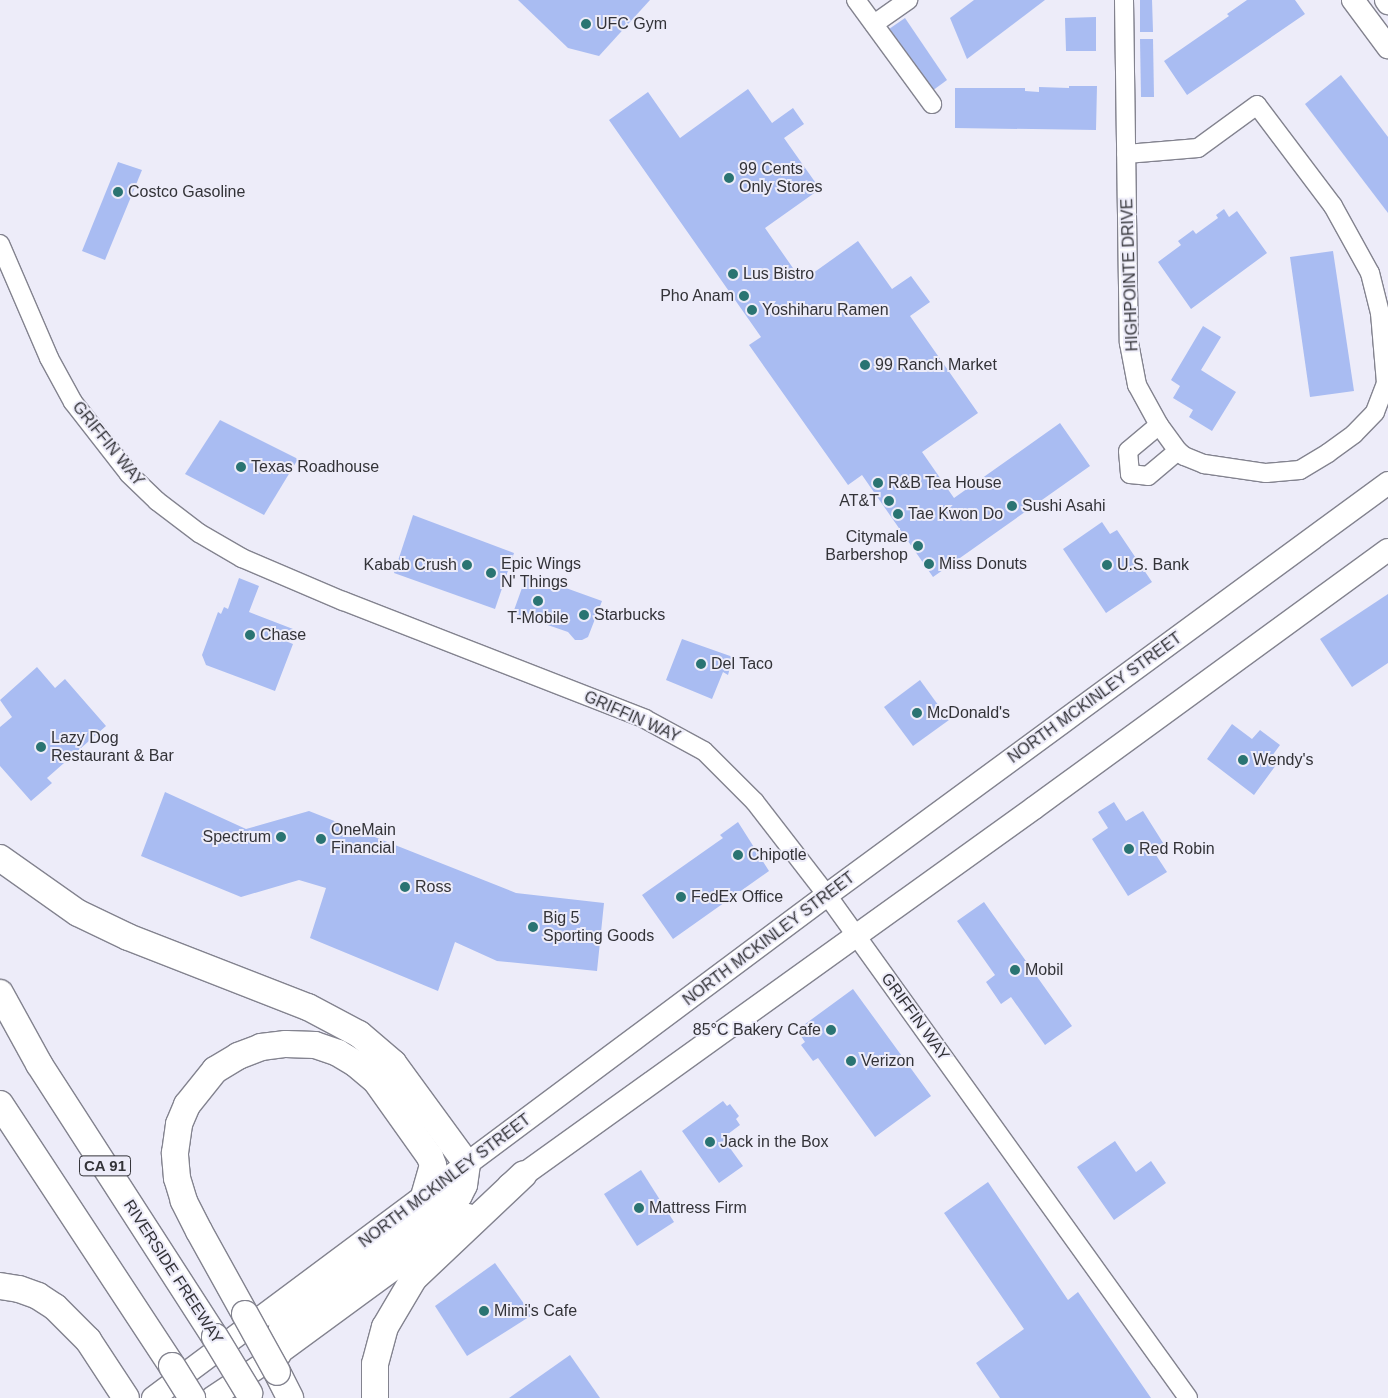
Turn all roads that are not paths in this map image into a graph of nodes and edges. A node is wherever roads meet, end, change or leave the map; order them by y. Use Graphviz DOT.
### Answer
graph roads {
  1 [pos="856,0"];
  2 [pos="908,0"];
  3 [pos="1124,0"];
  4 [pos="1354,0"];
  5 [pos="874,24"];
  6 [pos="1388,47"];
  7 [pos="932,104"];
  8 [pos="1126,154"];
  9 [pos="0,244"];
  10 [pos="1159,425"];
  11 [pos="1178,451"];
  12 [pos="1388,483"];
  13 [pos="1388,550"];
  14 [pos="0,858"];
  15 [pos="827,895"];
  16 [pos="857,936"];
  17 [pos="0,992"];
  18 [pos="0,1104"];
  19 [pos="467,1164"];
  20 [pos="524,1174"];
  21 [pos="424,1196"];
  22 [pos="0,1286"];
  23 [pos="278,1363"];
  24 [pos="250,1395"];
  25 [pos="126,1398"];
  26 [pos="153,1398"];
  27 [pos="192,1398"];
  28 [pos="212,1398"];
  29 [pos="290,1398"];
  30 [pos="375,1398"];
  31 [pos="1188,1398"];
  1 -- 5 [label="street"];
  2 -- 5 [label="street"];
  3 -- 8 [label="street, HIGHPOINTE DRIVE"];
  4 -- 6 [label="main road"];
  5 -- 7 [label="street"];
  8 -- 10 [label="street, HIGHPOINTE DRIVE"];
  8 -- 11 [label="street, HIGHPOINTE DRIVE"];
  9 -- 15 [label="street, GRIFFIN WAY"];
  10 -- 11 [label="street, HIGHPOINTE DRIVE"];
  10 -- 11 [label="street"];
  12 -- 15 [label="main road, NORTH MCKINLEY STREET"];
  13 -- 16 [label="main road"];
  14 -- 19 [label="highway"];
  15 -- 16 [label="street, GRIFFIN WAY"];
  15 -- 19 [label="main road, NORTH MCKINLEY STREET"];
  16 -- 20 [label="main road"];
  16 -- 31 [label="street, GRIFFIN WAY"];
  17 -- 24 [label="highway, RIVERSIDE FREEWAY / CA 91, bridge"];
  18 -- 27 [label="highway, CA 91, bridge"];
  19 -- 21 [label="main road, NORTH MCKINLEY STREET"];
  19 -- 23 [label="highway"];
  20 -- 23 [label="main road"];
  20 -- 30 [label="highway"];
  21 -- 23 [label="highway, bridge"];
  21 -- 26 [label="main road, NORTH MCKINLEY STREET"];
  22 -- 25 [label="highway"];
  23 -- 28 [label="main road"];
  23 -- 29 [label="highway"];
}
